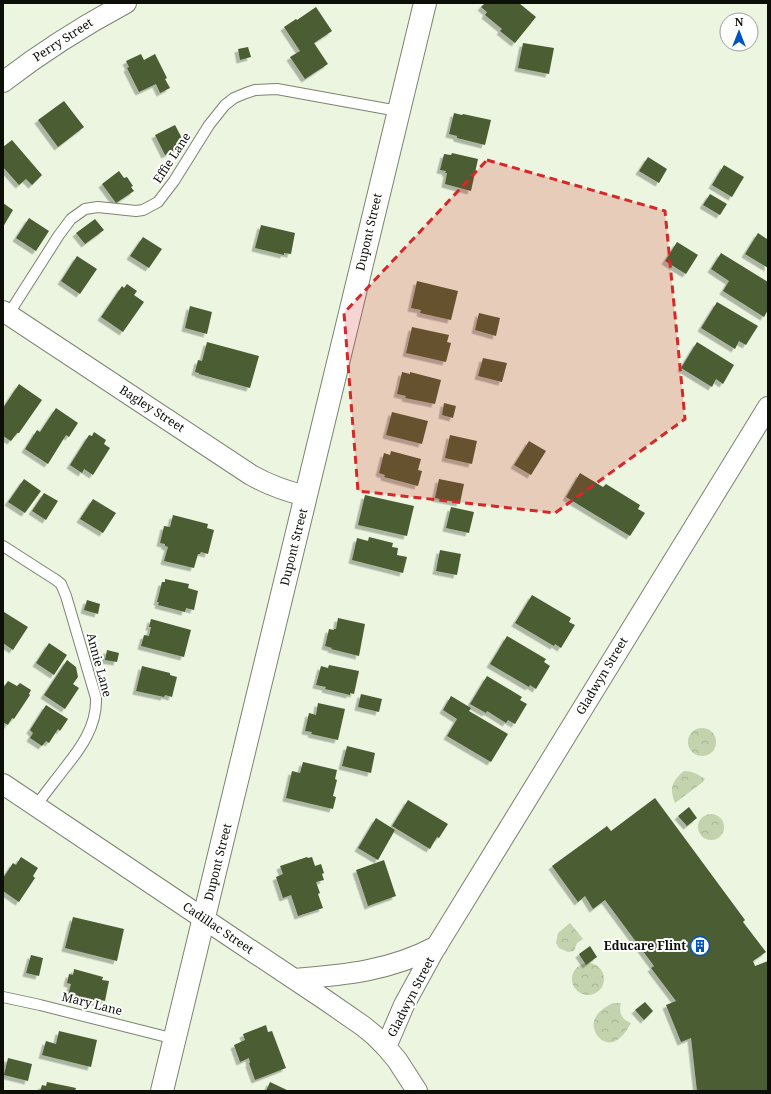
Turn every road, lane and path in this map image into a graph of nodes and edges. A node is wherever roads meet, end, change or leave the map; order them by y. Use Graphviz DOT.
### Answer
graph roads {
  1 [pos="126,3"];
  2 [pos="425,3"];
  3 [pos="3,82"];
  4 [pos="398,111"];
  5 [pos="6,313"];
  6 [pos="768,407"];
  7 [pos="306,496"];
  8 [pos="3,546"];
  9 [pos="3,784"];
  10 [pos="36,806"];
  11 [pos="204,919"];
  12 [pos="437,946"];
  13 [pos="294,979"];
  14 [pos="3,997"];
  15 [pos="175,1039"];
  16 [pos="386,1047"];
  17 [pos="162,1091"];
  18 [pos="417,1091"];
  1 -- 3 [label="street, Perry Street"];
  2 -- 4 [label="street, Dupont Street"];
  4 -- 5 [label="lane, Effie Lane"];
  4 -- 7 [label="street, Dupont Street"];
  5 -- 7 [label="street, Bagley Street"];
  6 -- 12 [label="street, Gladwyn Street"];
  7 -- 11 [label="street, Dupont Street"];
  8 -- 10 [label="lane, Annie Lane"];
  9 -- 10 [label="street, Cadillac Street"];
  10 -- 11 [label="street, Cadillac Street"];
  11 -- 13 [label="street, Cadillac Street"];
  11 -- 15 [label="street, Dupont Street"];
  12 -- 13 [label="street, Gladwyn Street"];
  12 -- 16 [label="street, Gladwyn Street"];
  13 -- 16 [label="street, Cadillac Street"];
  14 -- 15 [label="lane, Mary Lane"];
  15 -- 17 [label="street, Dupont Street"];
  16 -- 18 [label="street, Cadillac Street"];
}
